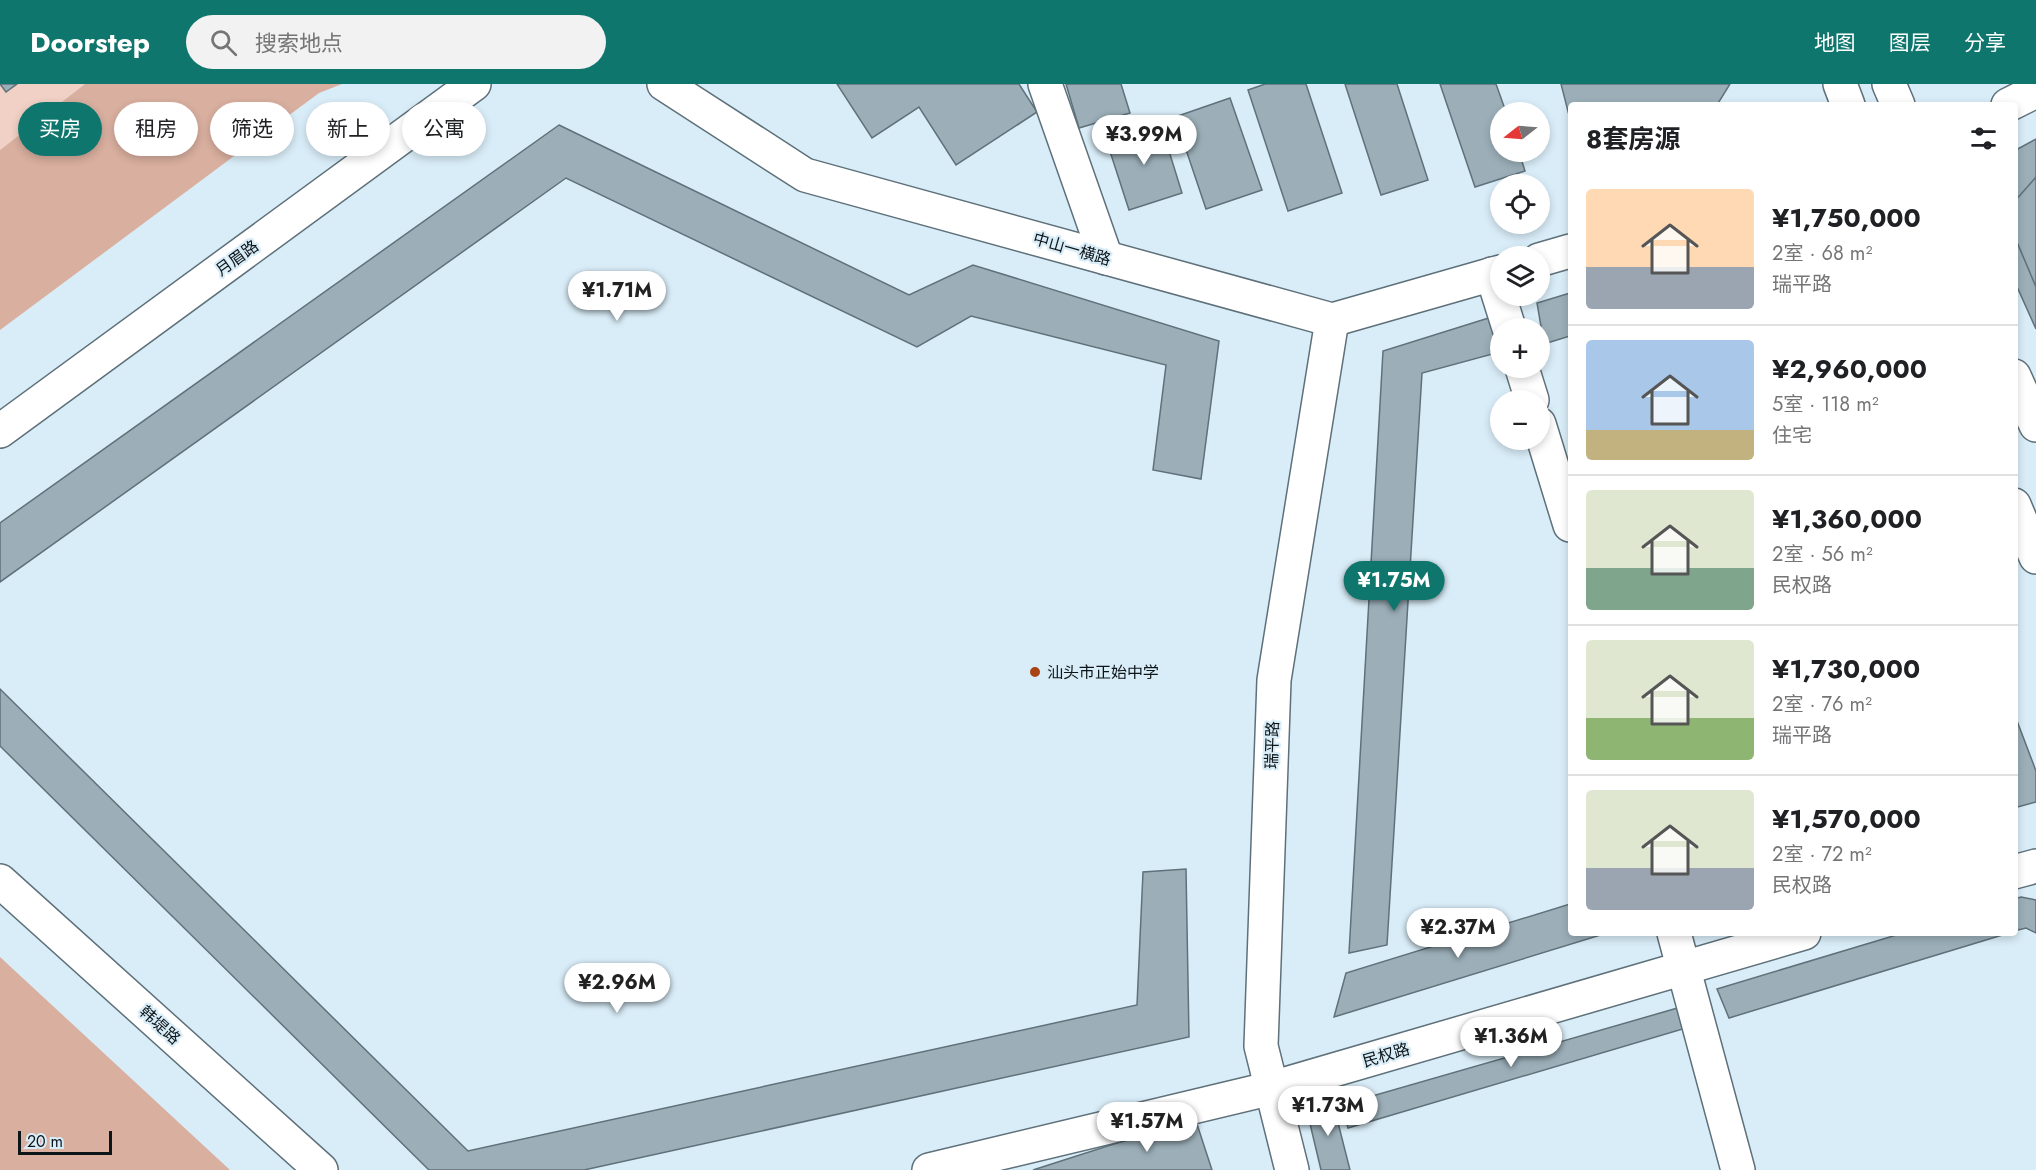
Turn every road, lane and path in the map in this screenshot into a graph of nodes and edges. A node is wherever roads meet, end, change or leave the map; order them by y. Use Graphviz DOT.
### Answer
graph roads {
  1 [pos="474,84"];
  2 [pos="664,84"];
  3 [pos="1045,84"];
  4 [pos="1840,84"];
  5 [pos="1889,84"];
  6 [pos="2036,91"];
  7 [pos="1847,102"];
  8 [pos="1897,102"];
  9 [pos="2014,102"];
  10 [pos="1568,252"];
  11 [pos="1550,257"];
  12 [pos="1106,258"];
  13 [pos="1490,275"];
  14 [pos="1332,320"];
  15 [pos="2018,385"];
  16 [pos="2036,425"];
  17 [pos="0,431"];
  18 [pos="1547,450"];
  19 [pos="2018,515"];
  20 [pos="1568,518"];
  21 [pos="2036,557"];
  22 [pos="2036,866"];
  23 [pos="2018,871"];
  24 [pos="0,881"];
  25 [pos="1675,936"];
  26 [pos="1794,936"];
  27 [pos="1684,968"];
  28 [pos="1272,1088"];
  29 [pos="321,1170"];
  30 [pos="929,1170"];
  31 [pos="1292,1170"];
  32 [pos="1738,1170"];
  1 -- 17 [label="street, 月眉路"];
  2 -- 12 [label="street, 中山一横路"];
  3 -- 12 [label="street"];
  4 -- 7 [label="street"];
  5 -- 8 [label="street"];
  6 -- 9 [label="street"];
  10 -- 11 [label="street"];
  12 -- 14 [label="street, 中山一横路"];
  13 -- 14 [label="street"];
  14 -- 28 [label="street, 瑞平路"];
  15 -- 16 [label="street"];
  18 -- 20 [label="street"];
  19 -- 21 [label="street"];
  22 -- 23 [label="street"];
  24 -- 29 [label="street, 韩堤路"];
  25 -- 27 [label="street"];
  26 -- 27 [label="street, 民权路"];
  27 -- 28 [label="street, 民权路"];
  27 -- 32 [label="street"];
  28 -- 30 [label="street, 民权路"];
  28 -- 31 [label="street, 瑞平路"];
}
